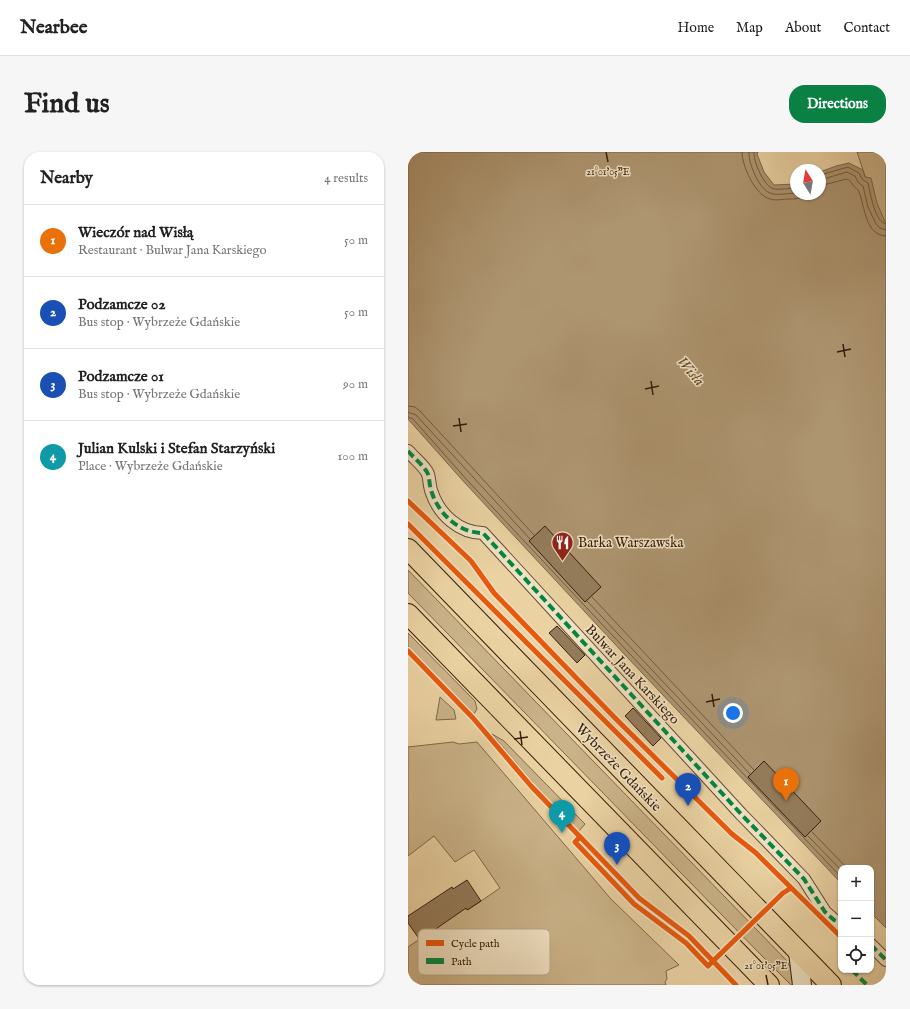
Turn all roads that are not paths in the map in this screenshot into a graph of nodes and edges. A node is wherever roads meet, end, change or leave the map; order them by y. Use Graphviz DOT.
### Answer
graph roads {
  1 [pos="408,451"];
  2 [pos="408,549"];
  3 [pos="408,614"];
  4 [pos="838,922"];
  5 [pos="874,948"];
  6 [pos="798,952"];
  7 [pos="886,960"];
  8 [pos="769,985"];
  9 [pos="802,985"];
  10 [pos="831,985"];
  1 -- 4 [label="street, Bulwar Jana Karskiego"];
  2 -- 6 [label="main road, Wybrzeże Gdańskie"];
  3 -- 8 [label="main road"];
  5 -- 7 [label="street"];
  6 -- 9 [label="main road"];
  6 -- 10 [label="main road, Wybrzeże Gdańskie"];
}
